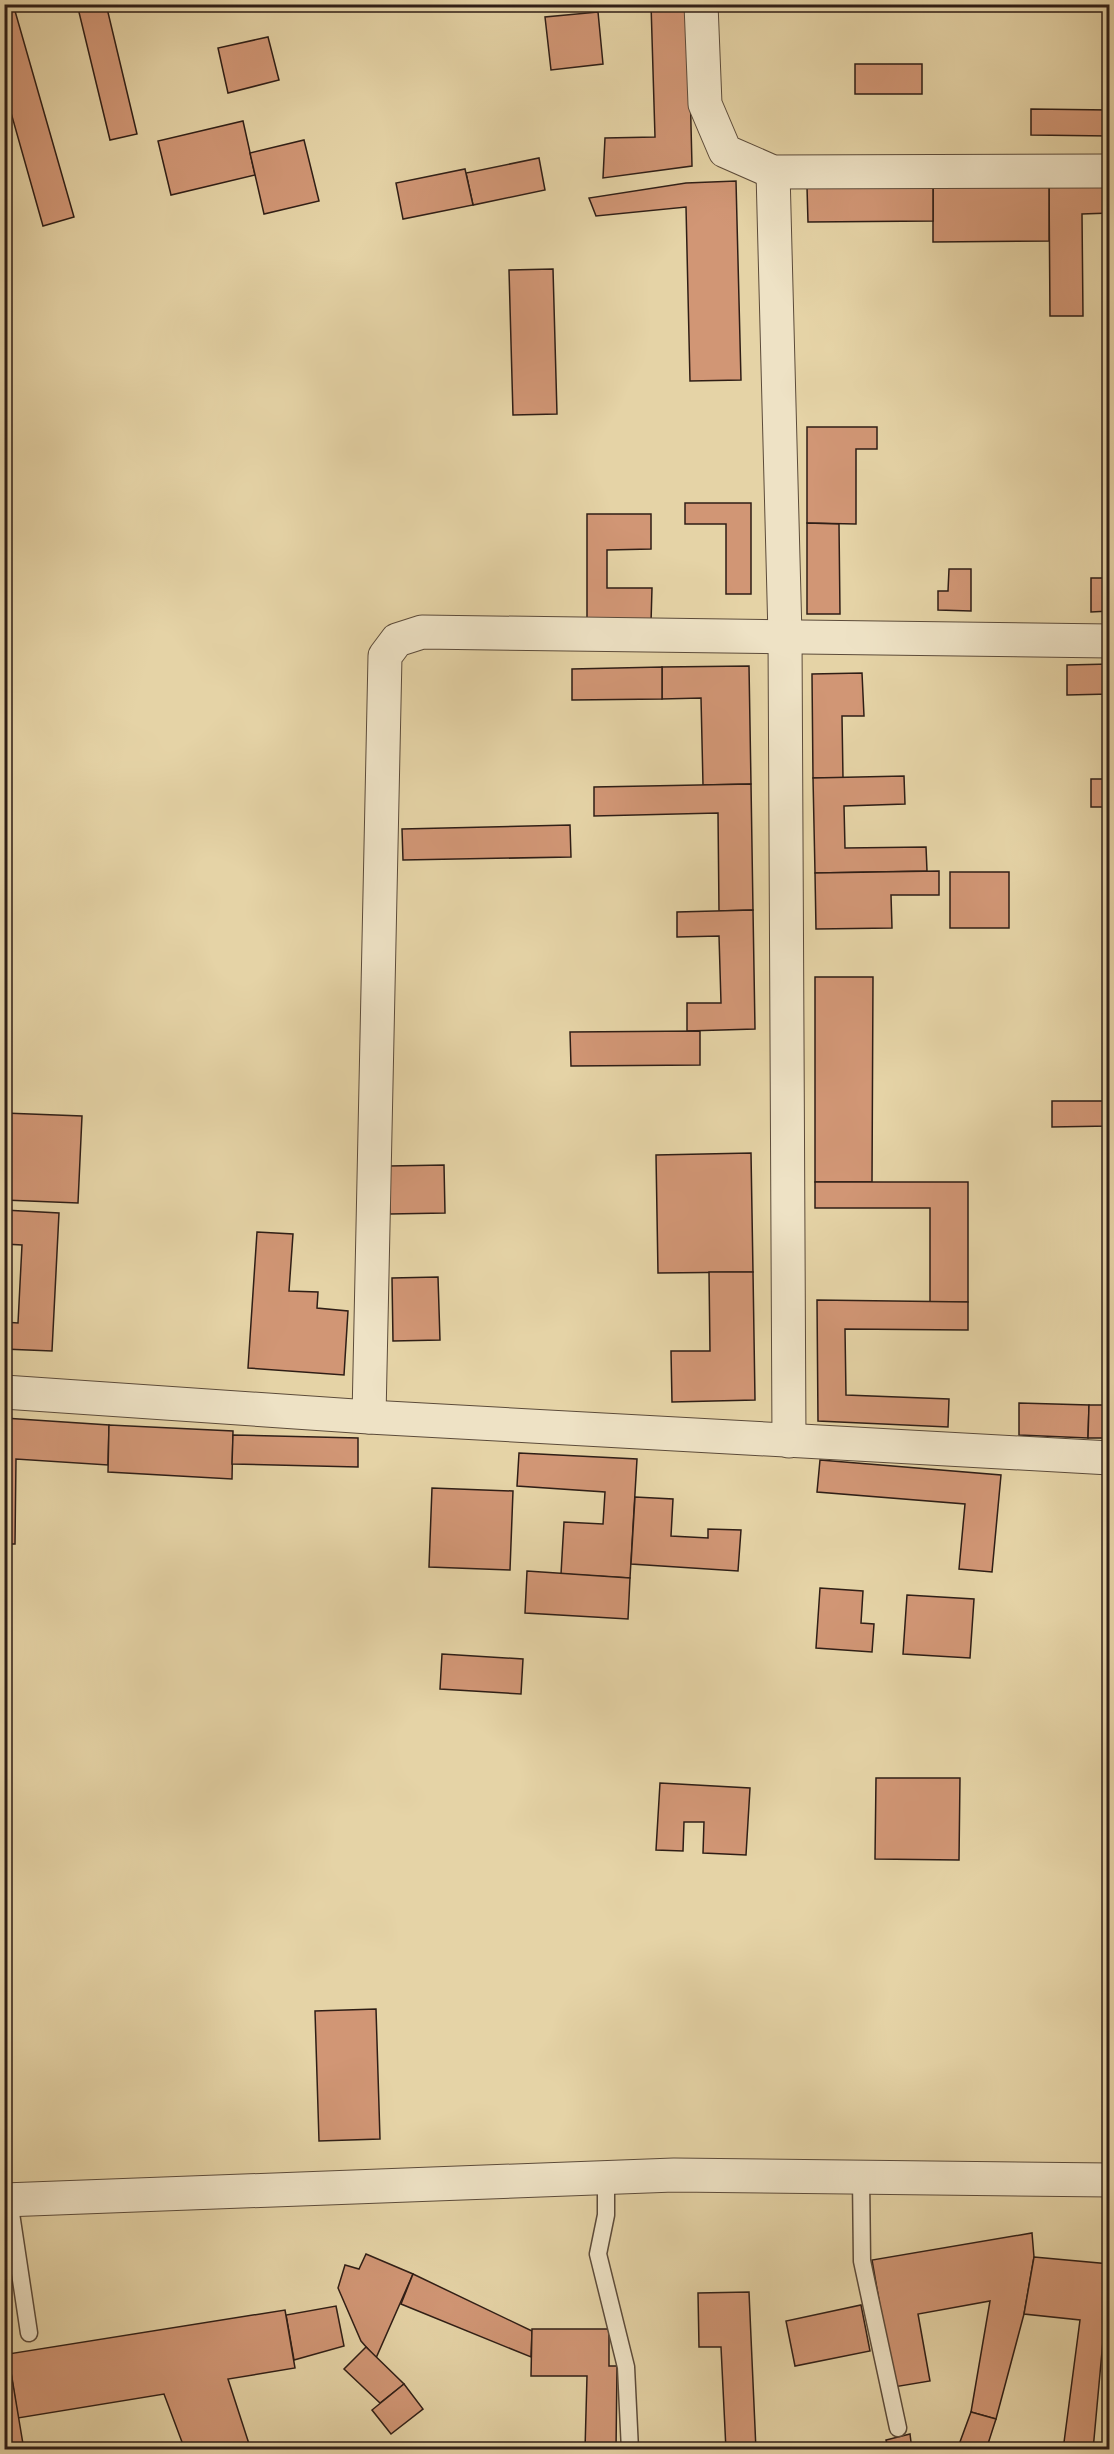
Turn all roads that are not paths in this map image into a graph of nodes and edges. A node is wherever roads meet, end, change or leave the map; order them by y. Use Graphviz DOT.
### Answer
graph roads {
  1 [pos="701,4"];
  2 [pos="1110,171"];
  3 [pos="772,172"];
  4 [pos="785,636"];
  5 [pos="1110,641"];
  6 [pos="4,1392"];
  7 [pos="369,1417"];
  8 [pos="789,1441"];
  9 [pos="1110,1458"];
  10 [pos="606,2177"];
  11 [pos="861,2177"];
  12 [pos="1110,2180"];
  13 [pos="7,2200"];
  14 [pos="29,2333"];
  15 [pos="898,2428"];
  16 [pos="630,2450"];
  1 -- 3 [label="street"];
  2 -- 3 [label="street"];
  3 -- 4 [label="street"];
  4 -- 5 [label="street"];
  4 -- 7 [label="street"];
  4 -- 8 [label="street"];
  6 -- 7 [label="street"];
  7 -- 8 [label="street"];
  8 -- 9 [label="street"];
  10 -- 11 [label="street"];
  10 -- 13 [label="street"];
  10 -- 16 [label="lane"];
  11 -- 12 [label="street"];
  11 -- 15 [label="lane"];
  13 -- 14 [label="lane"];
}
